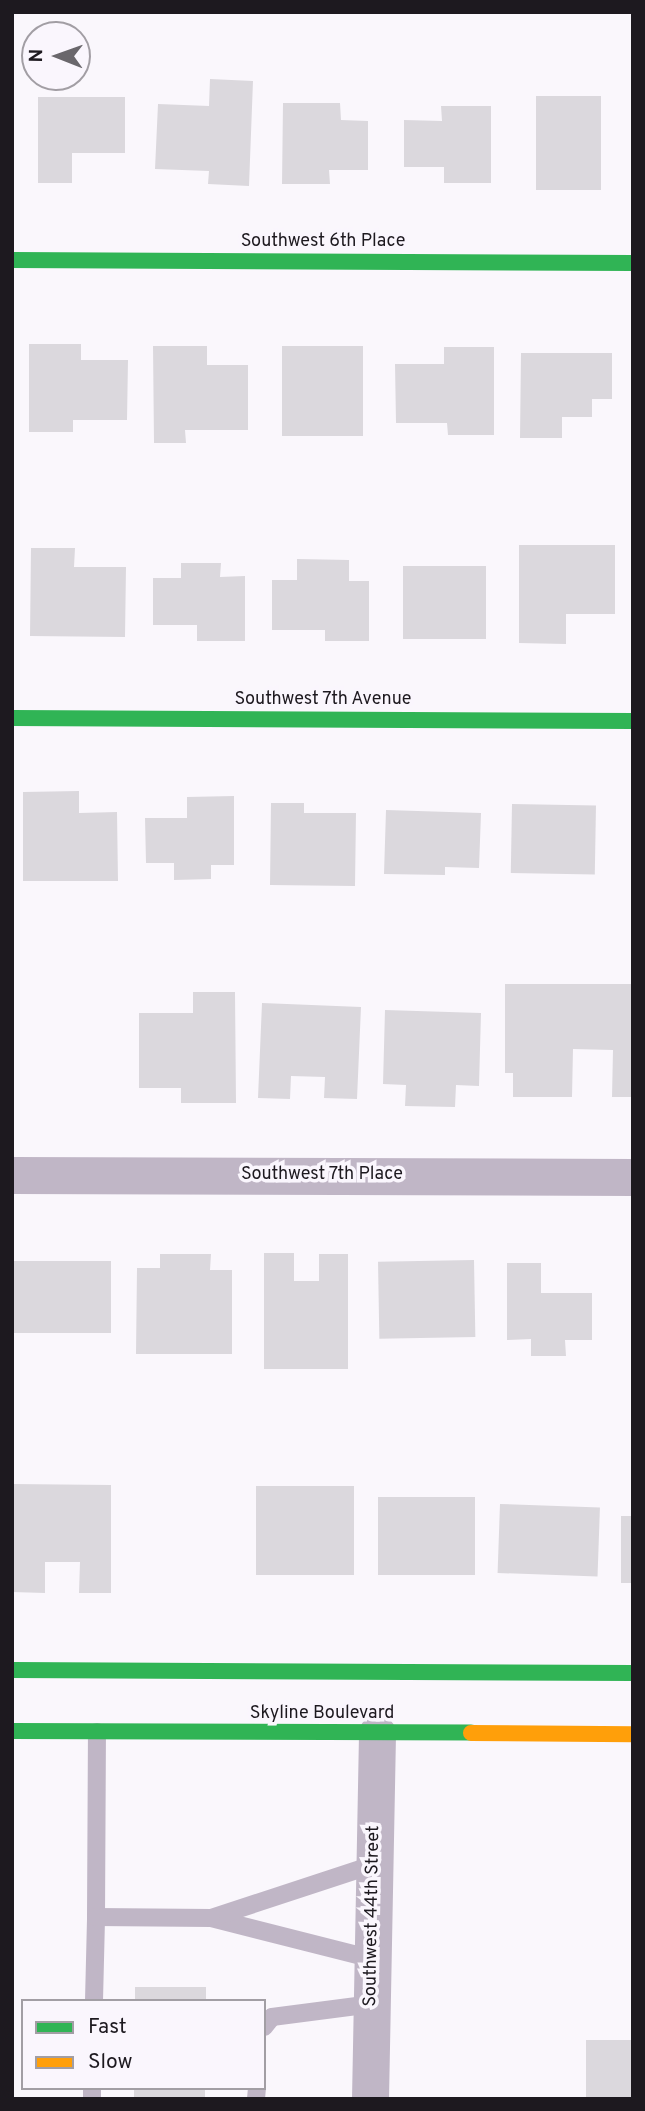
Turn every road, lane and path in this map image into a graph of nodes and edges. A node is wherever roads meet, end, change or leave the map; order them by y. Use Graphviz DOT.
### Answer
graph roads {
  1 [pos="12,260"];
  2 [pos="633,263"];
  3 [pos="12,718"];
  4 [pos="633,721"];
  5 [pos="12,1175"];
  6 [pos="633,1177"];
  7 [pos="12,1670"];
  8 [pos="633,1674"];
  9 [pos="377,1721"];
  10 [pos="12,1731"];
  11 [pos="97,1732"];
  12 [pos="633,1734"];
  13 [pos="374,1864"];
  14 [pos="96,1917"];
  15 [pos="211,1918"];
  16 [pos="373,1959"];
  17 [pos="94,1999"];
  18 [pos="372,2004"];
  19 [pos="266,2024"];
  20 [pos="370,2099"];
  1 -- 2 [label="street, Southwest 6th Place"];
  3 -- 4 [label="street, Southwest 7th Avenue"];
  5 -- 6 [label="street, Southwest 7th Place"];
  7 -- 8 [label="street"];
  9 -- 11 [label="street, Skyline Boulevard"];
  9 -- 12 [label="street, Skyline Boulevard"];
  9 -- 13 [label="street, Southwest 44th Street"];
  10 -- 11 [label="street, Skyline Boulevard"];
  11 -- 14 [label="lane"];
  13 -- 15 [label="lane"];
  13 -- 16 [label="street, Southwest 44th Street"];
  14 -- 15 [label="lane"];
  14 -- 17 [label="lane"];
  15 -- 16 [label="lane"];
  16 -- 18 [label="street, Southwest 44th Street"];
  18 -- 19 [label="lane"];
  18 -- 20 [label="street, Southwest 44th Street"];
}
